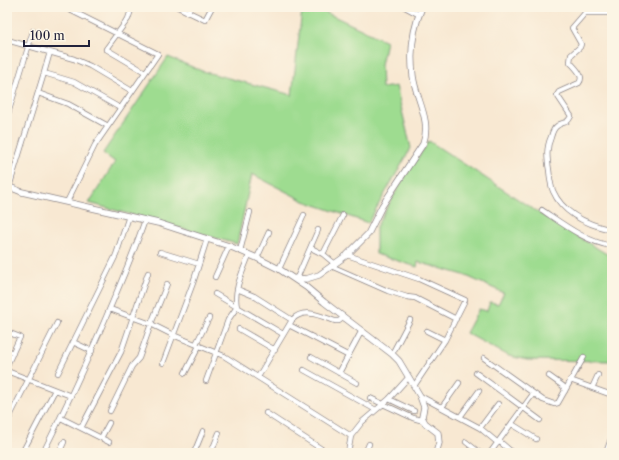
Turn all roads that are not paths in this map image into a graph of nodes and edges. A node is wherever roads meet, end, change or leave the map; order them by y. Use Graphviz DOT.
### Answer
graph roads {
  1 [pos="132,7"];
  2 [pos="178,7"];
  3 [pos="190,7"];
  4 [pos="212,7"];
  5 [pos="405,7"];
  6 [pos="422,7"];
  7 [pos="68,9"];
  8 [pos="188,13"];
  9 [pos="612,13"];
  10 [pos="418,14"];
  11 [pos="33,31"];
  12 [pos="117,34"];
  13 [pos="7,40"];
  14 [pos="28,46"];
  15 [pos="50,52"];
  16 [pos="145,72"];
  17 [pos="44,73"];
  18 [pos="132,91"];
  19 [pos="38,93"];
  20 [pos="120,108"];
  21 [pos="7,117"];
  22 [pos="108,126"];
  23 [pos="8,187"];
  24 [pos="67,202"];
  25 [pos="542,210"];
  26 [pos="250,212"];
  27 [pos="304,215"];
  28 [pos="129,216"];
  29 [pos="343,216"];
  30 [pos="145,220"];
  31 [pos="318,230"];
  32 [pos="612,230"];
  33 [pos="269,232"];
  34 [pos="207,239"];
  35 [pos="229,246"];
  36 [pos="612,246"];
  37 [pos="310,248"];
  38 [pos="240,251"];
  39 [pos="160,252"];
  40 [pos="323,254"];
  41 [pos="249,255"];
  42 [pos="347,255"];
  43 [pos="257,258"];
  44 [pos="199,264"];
  45 [pos="333,265"];
  46 [pos="279,269"];
  47 [pos="148,273"];
  48 [pos="216,277"];
  49 [pos="295,278"];
  50 [pos="167,284"];
  51 [pos="237,289"];
  52 [pos="215,294"];
  53 [pos="237,306"];
  54 [pos="110,309"];
  55 [pos="344,317"];
  56 [pos="132,318"];
  57 [pos="209,318"];
  58 [pos="456,319"];
  59 [pos="292,320"];
  60 [pos="410,320"];
  61 [pos="57,323"];
  62 [pos="151,324"];
  63 [pos="289,325"];
  64 [pos="239,329"];
  65 [pos="427,331"];
  66 [pos="7,332"];
  67 [pos="361,332"];
  68 [pos="283,334"];
  69 [pos="173,335"];
  70 [pos="444,340"];
  71 [pos="73,342"];
  72 [pos="197,345"];
  73 [pos="275,350"];
  74 [pos="7,351"];
  75 [pos="92,351"];
  76 [pos="216,352"];
  77 [pos="13,353"];
  78 [pos="392,354"];
  79 [pos="349,356"];
  80 [pos="584,357"];
  81 [pos="311,358"];
  82 [pos="484,358"];
  83 [pos="163,364"];
  84 [pos="7,365"];
  85 [pos="304,370"];
  86 [pos="7,371"];
  87 [pos="58,373"];
  88 [pos="185,373"];
  89 [pos="339,373"];
  90 [pos="476,373"];
  91 [pos="598,375"];
  92 [pos="549,376"];
  93 [pos="258,378"];
  94 [pos="408,378"];
  95 [pos="28,380"];
  96 [pos="570,380"];
  97 [pos="206,381"];
  98 [pos="459,382"];
  99 [pos="357,383"];
  100 [pos="414,386"];
  101 [pos="592,388"];
  102 [pos="55,390"];
  103 [pos="479,391"];
  104 [pos="565,391"];
  105 [pos="534,394"];
  106 [pos="612,394"];
  107 [pos="71,396"];
  108 [pos="420,396"];
  109 [pos="370,398"];
  110 [pos="389,399"];
  111 [pos="382,404"];
  112 [pos="498,404"];
  113 [pos="442,407"];
  114 [pos="524,408"];
  115 [pos="376,410"];
  116 [pos="110,411"];
  117 [pos="414,411"];
  118 [pos="266,413"];
  119 [pos="460,417"];
  120 [pos="61,418"];
  121 [pos="540,420"];
  122 [pos="7,421"];
  123 [pos="424,421"];
  124 [pos="109,423"];
  125 [pos="512,424"];
  126 [pos="81,428"];
  127 [pos="480,428"];
  128 [pos="203,431"];
  129 [pos="219,433"];
  130 [pos="351,436"];
  131 [pos="612,436"];
  132 [pos="101,438"];
  133 [pos="536,439"];
  134 [pos="64,442"];
  135 [pos="108,442"];
  136 [pos="466,442"];
  137 [pos="499,442"];
  138 [pos="369,444"];
  139 [pos="22,453"];
  140 [pos="44,453"];
  141 [pos="58,453"];
  142 [pos="194,453"];
  143 [pos="211,453"];
  144 [pos="334,453"];
  145 [pos="348,453"];
  146 [pos="360,453"];
  147 [pos="436,453"];
  148 [pos="480,453"];
  149 [pos="490,453"];
  150 [pos="513,453"];
  151 [pos="606,453"];
  1 -- 12 [label="street"];
  2 -- 8 [label="street"];
  3 -- 8 [label="street"];
  4 -- 8 [label="street"];
  5 -- 10 [label="street"];
  6 -- 10 [label="street"];
  7 -- 12 [label="street"];
  9 -- 32 [label="street"];
  10 -- 42 [label="street"];
  11 -- 14 [label="street"];
  12 -- 16 [label="street"];
  12 -- 16 [label="street"];
  13 -- 14 [label="street"];
  14 -- 15 [label="street"];
  14 -- 21 [label="street"];
  15 -- 17 [label="street"];
  15 -- 18 [label="street"];
  16 -- 18 [label="street"];
  17 -- 19 [label="street"];
  17 -- 20 [label="street"];
  18 -- 20 [label="street"];
  19 -- 22 [label="street"];
  19 -- 23 [label="street"];
  20 -- 22 [label="street"];
  22 -- 24 [label="street"];
  23 -- 24 [label="street"];
  24 -- 28 [label="street"];
  25 -- 36 [label="street"];
  26 -- 38 [label="street"];
  27 -- 46 [label="street"];
  28 -- 30 [label="street"];
  28 -- 71 [label="street"];
  29 -- 40 [label="street"];
  30 -- 34 [label="street"];
  30 -- 54 [label="street"];
  31 -- 37 [label="street"];
  33 -- 43 [label="street"];
  34 -- 35 [label="street"];
  34 -- 44 [label="street"];
  35 -- 38 [label="street"];
  35 -- 48 [label="street"];
  37 -- 40 [label="street"];
  37 -- 49 [label="street"];
  38 -- 41 [label="street"];
  39 -- 44 [label="street"];
  40 -- 45 [label="street"];
  41 -- 43 [label="street"];
  41 -- 51 [label="street"];
  42 -- 45 [label="street"];
  42 -- 58 [label="street"];
  43 -- 46 [label="street"];
  44 -- 69 [label="street"];
  45 -- 49 [label="street"];
  45 -- 58 [label="street"];
  46 -- 49 [label="street"];
  47 -- 56 [label="street"];
  49 -- 55 [label="street"];
  50 -- 62 [label="street"];
  51 -- 53 [label="street"];
  51 -- 59 [label="street"];
  52 -- 53 [label="street"];
  53 -- 68 [label="street"];
  53 -- 76 [label="street"];
  54 -- 56 [label="street"];
  54 -- 75 [label="street"];
  55 -- 59 [label="street"];
  55 -- 67 [label="street"];
  56 -- 62 [label="street"];
  56 -- 126 [label="street"];
  57 -- 72 [label="street"];
  58 -- 70 [label="street"];
  59 -- 63 [label="street"];
  60 -- 78 [label="street"];
  61 -- 95 [label="street"];
  62 -- 69 [label="street"];
  62 -- 116 [label="street"];
  63 -- 68 [label="street"];
  63 -- 79 [label="street"];
  64 -- 73 [label="street"];
  65 -- 70 [label="street"];
  66 -- 77 [label="street"];
  67 -- 78 [label="street"];
  67 -- 79 [label="street"];
  68 -- 73 [label="street"];
  69 -- 72 [label="street"];
  69 -- 83 [label="street"];
  70 -- 100 [label="street"];
  71 -- 75 [label="street"];
  71 -- 87 [label="street"];
  72 -- 76 [label="street"];
  72 -- 88 [label="street"];
  73 -- 93 [label="street"];
  74 -- 77 [label="street"];
  75 -- 107 [label="street"];
  76 -- 93 [label="street"];
  76 -- 97 [label="street"];
  77 -- 84 [label="street"];
  78 -- 94 [label="street"];
  79 -- 89 [label="street"];
  80 -- 96 [label="street"];
  81 -- 89 [label="street"];
  82 -- 105 [label="street"];
  85 -- 115 [label="street"];
  86 -- 95 [label="street"];
  89 -- 99 [label="street"];
  90 -- 114 [label="street"];
  91 -- 101 [label="street"];
  92 -- 104 [label="street"];
  93 -- 130 [label="street"];
  94 -- 100 [label="street"];
  94 -- 110 [label="street"];
  95 -- 102 [label="street"];
  95 -- 122 [label="street"];
  96 -- 101 [label="street"];
  96 -- 104 [label="street"];
  98 -- 113 [label="street"];
  100 -- 108 [label="street"];
  101 -- 106 [label="street"];
  102 -- 107 [label="street"];
  102 -- 139 [label="street"];
  103 -- 119 [label="street"];
  104 -- 105 [label="street"];
  105 -- 114 [label="street"];
  107 -- 120 [label="street"];
  108 -- 113 [label="street"];
  108 -- 123 [label="street"];
  109 -- 111 [label="street"];
  110 -- 111 [label="street"];
  110 -- 117 [label="street"];
  111 -- 115 [label="street"];
  111 -- 123 [label="street"];
  112 -- 127 [label="street"];
  113 -- 119 [label="street"];
  114 -- 121 [label="street"];
  114 -- 125 [label="street"];
  115 -- 130 [label="street"];
  118 -- 144 [label="street"];
  119 -- 127 [label="street"];
  120 -- 126 [label="street"];
  120 -- 140 [label="street"];
  123 -- 147 [label="street"];
  124 -- 132 [label="street"];
  125 -- 133 [label="street"];
  125 -- 137 [label="street"];
  126 -- 132 [label="street"];
  127 -- 137 [label="street"];
  128 -- 142 [label="street"];
  129 -- 143 [label="street"];
  130 -- 145 [label="street"];
  131 -- 151 [label="street"];
  132 -- 135 [label="street"];
  134 -- 141 [label="street"];
  136 -- 148 [label="street"];
  137 -- 149 [label="street"];
  137 -- 150 [label="street"];
  138 -- 146 [label="street"];
}
